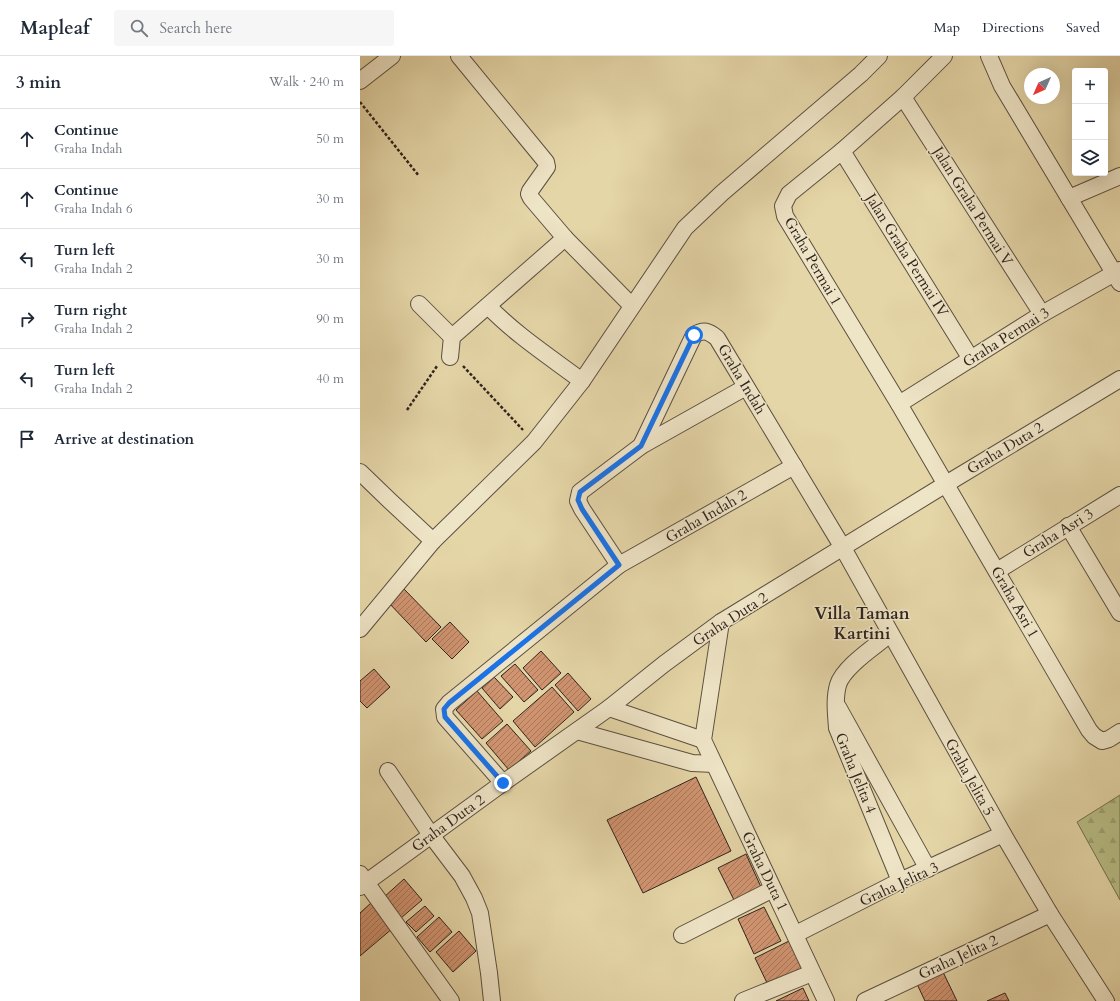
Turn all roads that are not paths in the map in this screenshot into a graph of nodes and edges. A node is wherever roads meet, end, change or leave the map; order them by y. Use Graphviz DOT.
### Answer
graph roads {
  1 [pos="392,56"];
  2 [pos="458,56"];
  3 [pos="879,56"];
  4 [pos="944,56"];
  5 [pos="989,56"];
  6 [pos="360,81"];
  7 [pos="904,97"];
  8 [pos="842,151"];
  9 [pos="1120,176"];
  10 [pos="1069,198"];
  11 [pos="565,238"];
  12 [pos="1118,275"];
  13 [pos="419,304"];
  14 [pos="488,306"];
  15 [pos="632,306"];
  16 [pos="1042,314"];
  17 [pos="452,337"];
  18 [pos="450,358"];
  19 [pos="971,359"];
  20 [pos="1120,379"];
  21 [pos="582,381"];
  22 [pos="746,387"];
  23 [pos="899,404"];
  24 [pos="641,446"];
  25 [pos="794,466"];
  26 [pos="360,472"];
  27 [pos="946,484"];
  28 [pos="1120,495"];
  29 [pos="1068,526"];
  30 [pos="433,541"];
  31 [pos="843,548"];
  32 [pos="619,565"];
  33 [pos="997,571"];
  34 [pos="1120,613"];
  35 [pos="721,622"];
  36 [pos="360,629"];
  37 [pos="890,634"];
  38 [pos="835,702"];
  39 [pos="609,708"];
  40 [pos="577,731"];
  41 [pos="1120,732"];
  42 [pos="703,740"];
  43 [pos="714,764"];
  44 [pos="388,771"];
  45 [pos="503,783"];
  46 [pos="1003,834"];
  47 [pos="431,835"];
  48 [pos="928,870"];
  49 [pos="362,881"];
  50 [pos="900,881"];
  51 [pos="773,889"];
  52 [pos="1050,914"];
  53 [pos="796,934"];
  54 [pos="682,935"];
  55 [pos="812,973"];
  56 [pos="450,1001"];
  57 [pos="492,1001"];
  58 [pos="742,1001"];
  59 [pos="826,1001"];
  60 [pos="865,1001"];
  61 [pos="1105,1001"];
  1 -- 6 [label="street"];
  2 -- 11 [label="street"];
  3 -- 15 [label="street"];
  4 -- 7 [label="street, Graha Permai 1"];
  5 -- 10 [label="street"];
  7 -- 8 [label="street, Graha Permai 1"];
  7 -- 16 [label="street, Jalan Graha Permai V"];
  8 -- 19 [label="street, Jalan Graha Permai IV"];
  8 -- 23 [label="street, Graha Permai 1"];
  9 -- 10 [label="street"];
  10 -- 12 [label="street"];
  11 -- 14 [label="street"];
  11 -- 15 [label="street"];
  12 -- 16 [label="street, Graha Permai 3"];
  13 -- 17 [label="street"];
  14 -- 17 [label="street"];
  14 -- 21 [label="street"];
  15 -- 21 [label="street"];
  16 -- 19 [label="street, Graha Permai 3"];
  17 -- 18 [label="street"];
  19 -- 23 [label="street, Graha Permai 3"];
  20 -- 27 [label="street, Graha Duta 2"];
  21 -- 30 [label="street"];
  22 -- 24 [label="street"];
  22 -- 24 [label="street, Graha Indah"];
  22 -- 25 [label="street, Graha Indah"];
  23 -- 27 [label="street, Graha Permai 1"];
  24 -- 32 [label="street"];
  25 -- 31 [label="street, Graha Indah"];
  25 -- 32 [label="street, Graha Indah 2"];
  26 -- 30 [label="street"];
  27 -- 31 [label="street, Graha Duta 2"];
  27 -- 33 [label="street, Graha Asri 1"];
  28 -- 29 [label="street, Graha Asri 3"];
  29 -- 33 [label="street, Graha Asri 3"];
  29 -- 34 [label="street"];
  30 -- 36 [label="street"];
  31 -- 35 [label="street, Graha Duta 2"];
  31 -- 37 [label="street, Graha Jelita 5"];
  32 -- 45 [label="street, Graha Indah 2"];
  33 -- 41 [label="street, Graha Asri 1"];
  35 -- 39 [label="street, Graha Duta 2"];
  35 -- 42 [label="street"];
  37 -- 38 [label="street, Graha Jelita 4"];
  37 -- 46 [label="street, Graha Jelita 5"];
  38 -- 48 [label="street"];
  38 -- 50 [label="street, Graha Jelita 4"];
  39 -- 40 [label="street, Graha Duta 2"];
  39 -- 42 [label="street"];
  40 -- 43 [label="street"];
  40 -- 45 [label="street, Graha Duta 2"];
  42 -- 43 [label="street, Graha Duta 1"];
  43 -- 51 [label="street, Graha Duta 1"];
  44 -- 47 [label="street"];
  45 -- 47 [label="street, Graha Duta 2"];
  46 -- 48 [label="street, Graha Jelita 3"];
  46 -- 52 [label="street, Graha Jelita 5"];
  47 -- 49 [label="street, Graha Duta 2"];
  47 -- 57 [label="street"];
  48 -- 50 [label="street, Graha Jelita 3"];
  49 -- 56 [label="street"];
  50 -- 53 [label="street, Graha Jelita 3"];
  51 -- 53 [label="street, Graha Duta 1"];
  51 -- 54 [label="street"];
  52 -- 60 [label="street, Graha Jelita 2"];
  52 -- 61 [label="street, Graha Jelita 5"];
  53 -- 55 [label="street, Graha Duta 1"];
  55 -- 58 [label="street"];
  55 -- 59 [label="street, Graha Duta 1"];
}
